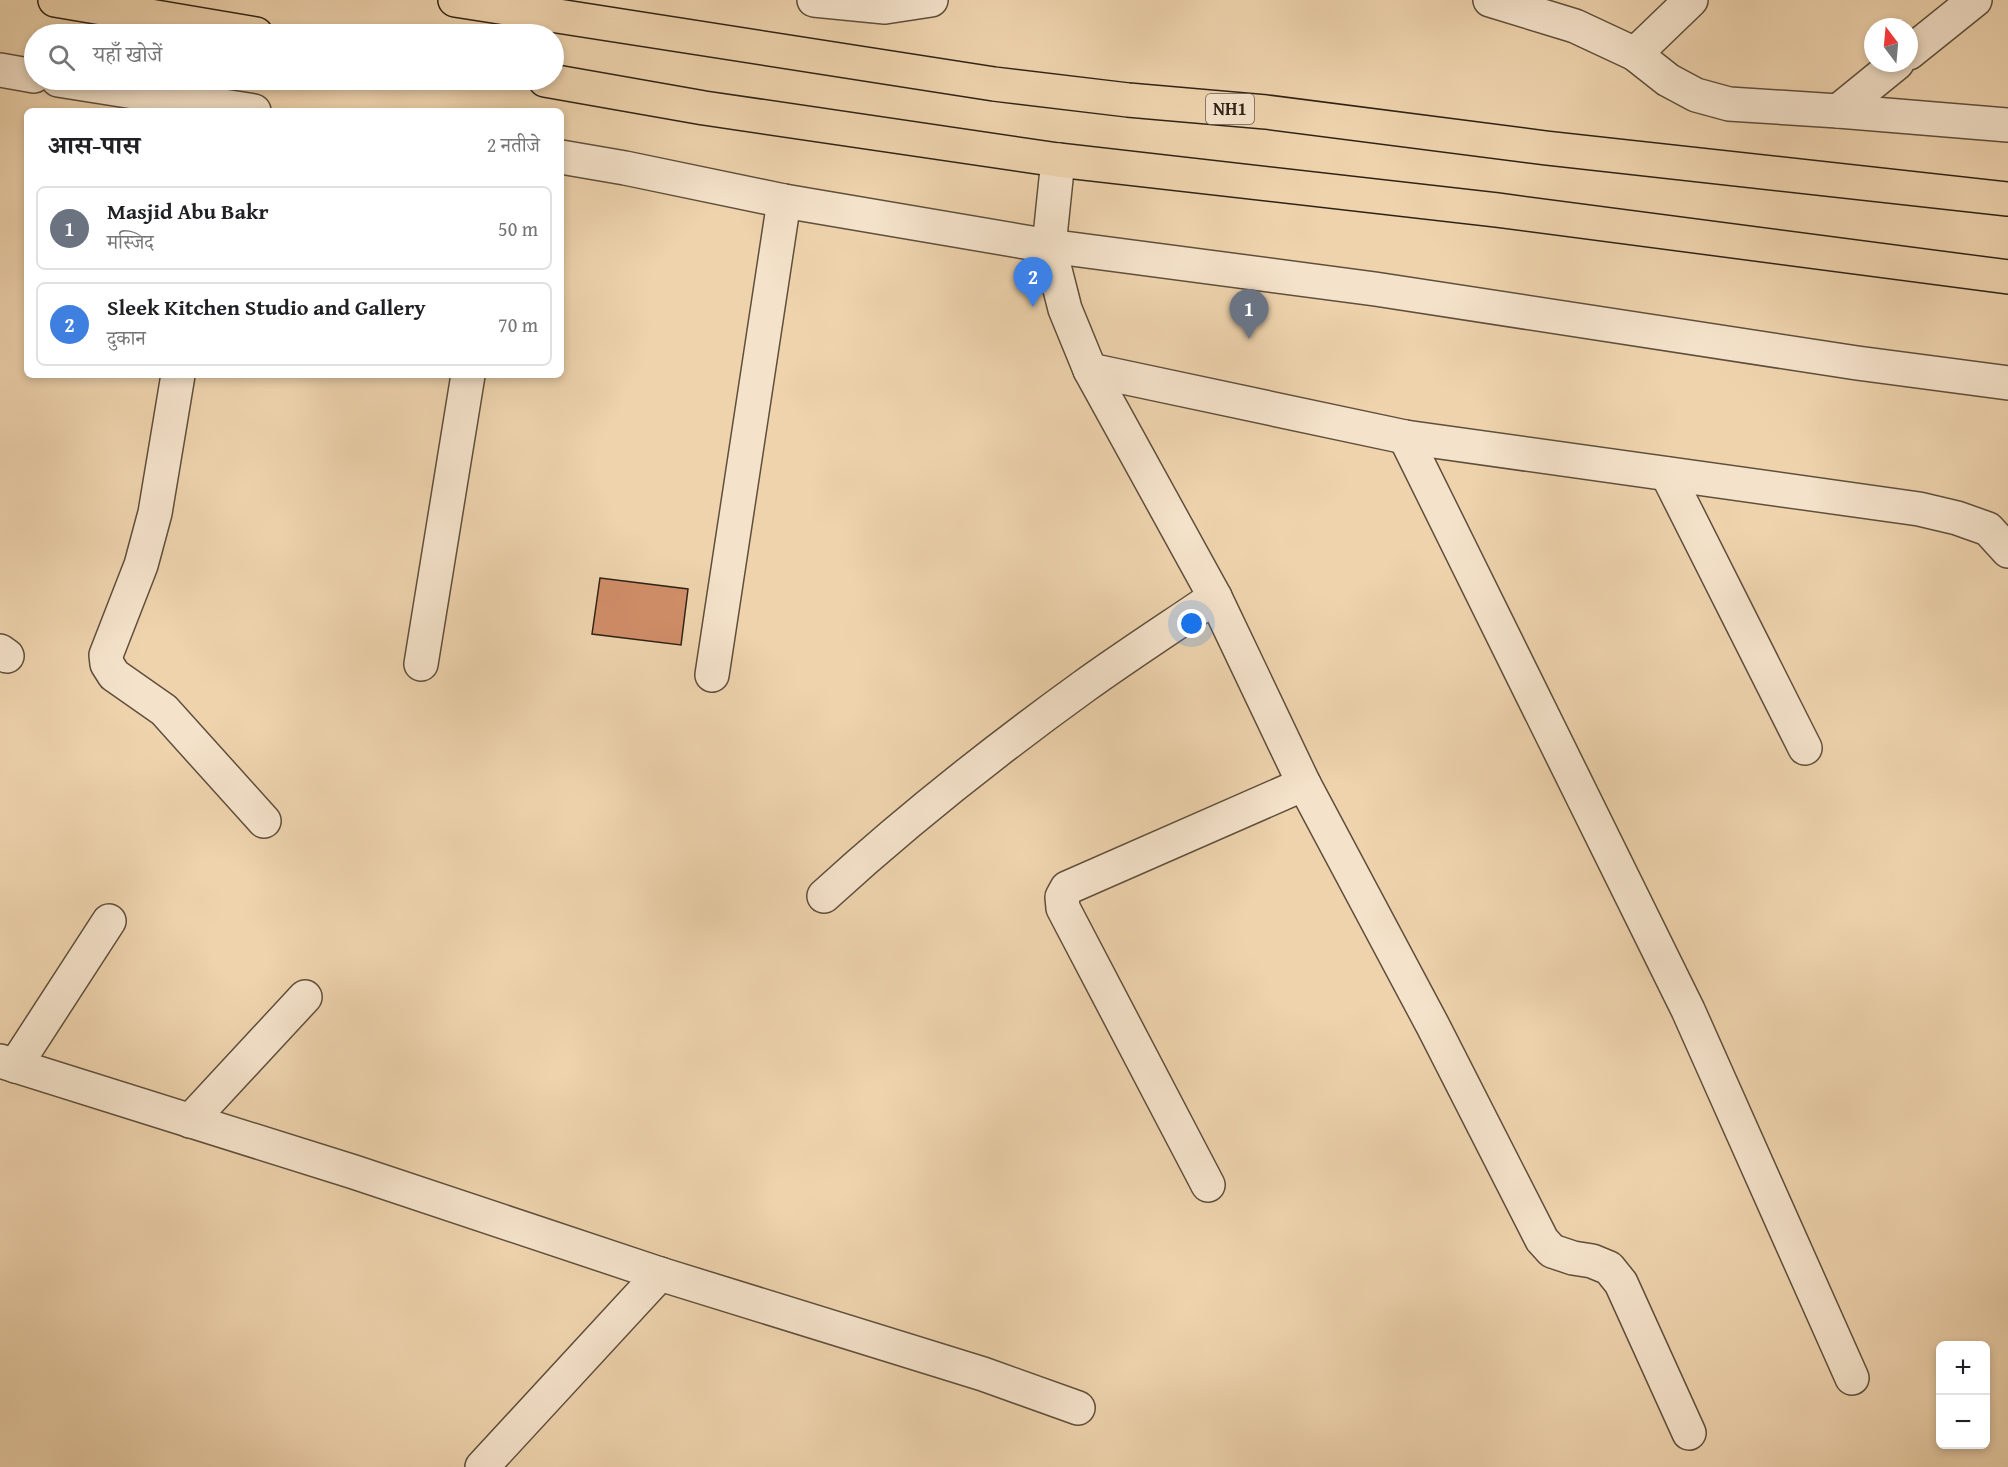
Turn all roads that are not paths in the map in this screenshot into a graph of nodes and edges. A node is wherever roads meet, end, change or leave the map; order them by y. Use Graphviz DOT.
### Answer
graph roads {
  1 [pos="55,0"];
  2 [pos="455,0"];
  3 [pos="814,0"];
  4 [pos="931,0"];
  5 [pos="1490,0"];
  6 [pos="1691,0"];
  7 [pos="1975,0"];
  8 [pos="197,24"];
  9 [pos="1918,46"];
  10 [pos="1635,54"];
  11 [pos="0,70"];
  12 [pos="1886,72"];
  13 [pos="24,74"];
  14 [pos="564,84"];
  15 [pos="113,90"];
  16 [pos="213,108"];
  17 [pos="1838,111"];
  18 [pos="2008,125"];
  19 [pos="564,158"];
  20 [pos="1058,160"];
  21 [pos="2008,199"];
  22 [pos="784,201"];
  23 [pos="1049,246"];
  24 [pos="2008,277"];
  25 [pos="1090,370"];
  26 [pos="177,378"];
  27 [pos="468,378"];
  28 [pos="2008,383"];
  29 [pos="1404,437"];
  30 [pos="1667,474"];
  31 [pos="2008,551"];
  32 [pos="1215,597"];
  33 [pos="421,664"];
  34 [pos="712,675"];
  35 [pos="1805,748"];
  36 [pos="1304,784"];
  37 [pos="264,821"];
  38 [pos="824,896"];
  39 [pos="109,921"];
  40 [pos="305,998"];
  41 [pos="8,1063"];
  42 [pos="190,1121"];
  43 [pos="1208,1185"];
  44 [pos="660,1275"];
  45 [pos="1852,1378"];
  46 [pos="1078,1408"];
  47 [pos="1689,1433"];
  48 [pos="482,1467"];
  1 -- 8 [label="highway"];
  2 -- 21 [label="highway, NH1"];
  3 -- 4 [label="street"];
  5 -- 10 [label="street"];
  6 -- 10 [label="street"];
  7 -- 9 [label="street"];
  10 -- 17 [label="street"];
  11 -- 13 [label="street"];
  12 -- 17 [label="street"];
  14 -- 20 [label="highway"];
  15 -- 16 [label="street"];
  17 -- 18 [label="street"];
  19 -- 22 [label="street"];
  20 -- 23 [label="street"];
  20 -- 24 [label="highway"];
  22 -- 23 [label="street"];
  22 -- 34 [label="street"];
  23 -- 25 [label="street"];
  23 -- 28 [label="street"];
  25 -- 29 [label="street"];
  25 -- 32 [label="street"];
  26 -- 37 [label="street"];
  27 -- 33 [label="street"];
  29 -- 30 [label="street"];
  29 -- 45 [label="street"];
  30 -- 31 [label="street"];
  30 -- 35 [label="street"];
  32 -- 36 [label="street"];
  32 -- 38 [label="street"];
  36 -- 43 [label="street"];
  36 -- 47 [label="street"];
  39 -- 41 [label="street"];
  40 -- 42 [label="street"];
  41 -- 42 [label="street"];
  42 -- 44 [label="street"];
  44 -- 46 [label="street"];
  44 -- 48 [label="street"];
}
